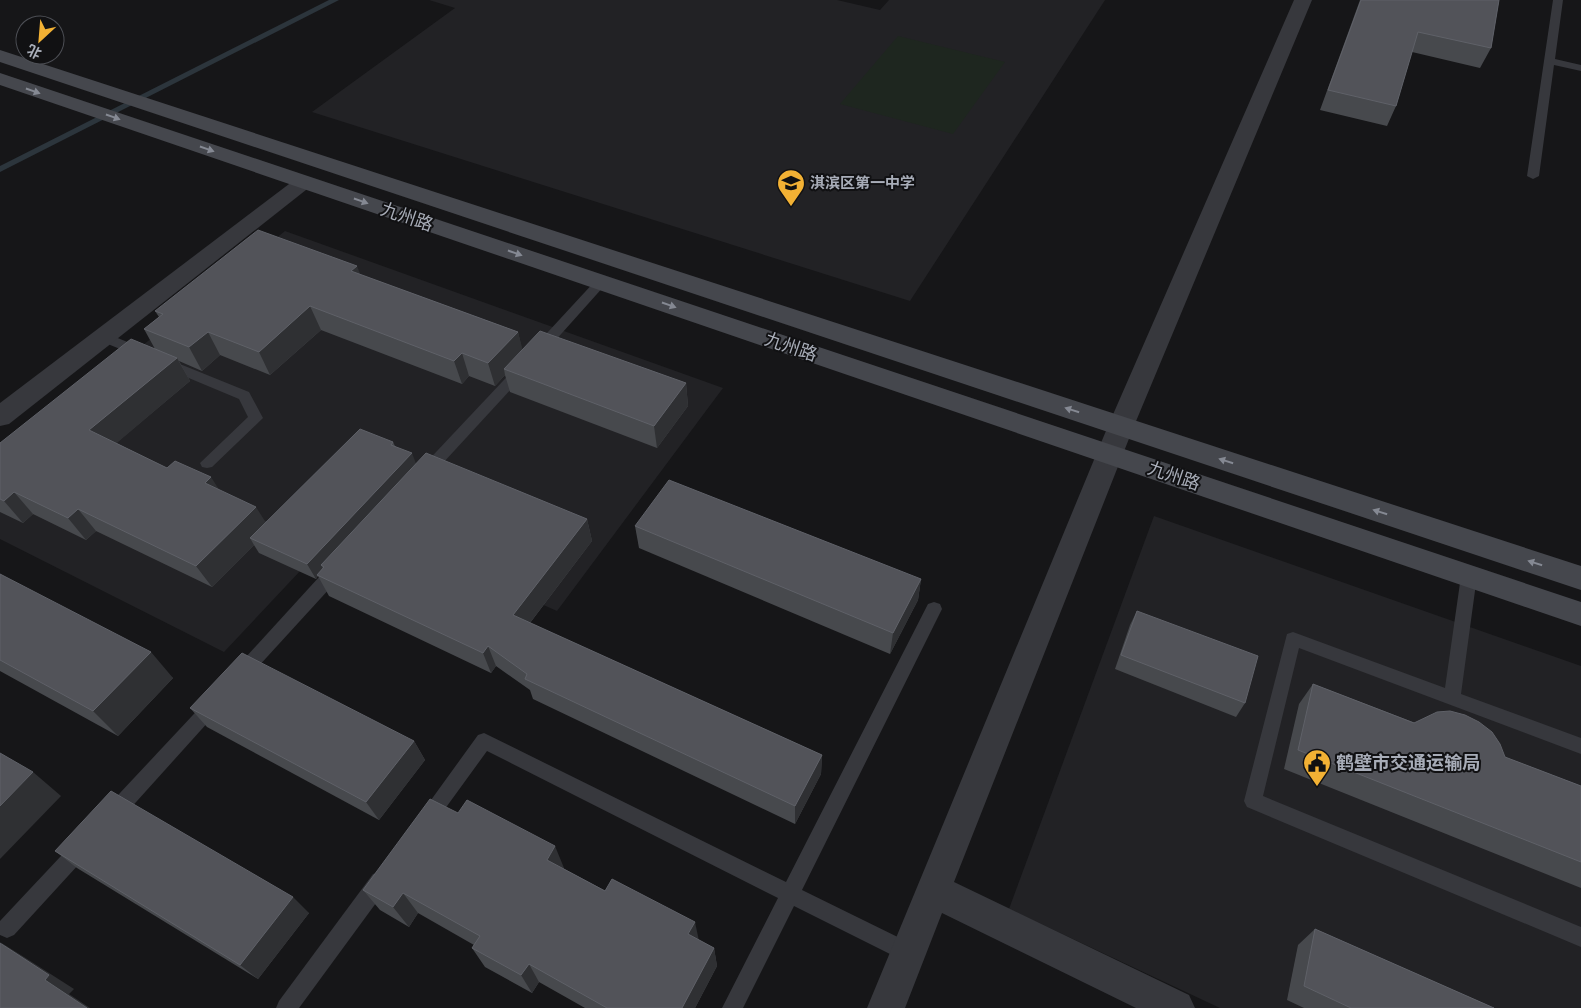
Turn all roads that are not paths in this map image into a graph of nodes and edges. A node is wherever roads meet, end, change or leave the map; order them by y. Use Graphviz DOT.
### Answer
graph roads {
  1 [pos="1303,0"];
  2 [pos="1558,0"];
  3 [pos="0,56"];
  4 [pos="1550,61"];
  5 [pos="1581,68"];
  6 [pos="0,79"];
  7 [pos="1533,176"];
  8 [pos="304,182"];
  9 [pos="601,282"];
  10 [pos="103,337"];
  11 [pos="0,417"];
  12 [pos="1121,426"];
  13 [pos="1110,455"];
  14 [pos="207,463"];
  15 [pos="419,480"];
  16 [pos="345,561"];
  17 [pos="1469,576"];
  18 [pos="1581,578"];
  19 [pos="934,610"];
  20 [pos="1581,614"];
  21 [pos="1452,698"];
  22 [pos="1581,746"];
  23 [pos="414,835"];
  24 [pos="391,867"];
  25 [pos="934,891"];
  26 [pos="790,894"];
  27 [pos="7,928"];
  28 [pos="1581,937"];
  29 [pos="909,953"];
  30 [pos="286,1008"];
  31 [pos="732,1008"];
  32 [pos="886,1008"];
  33 [pos="1176,1008"];
  1 -- 12 [label="street"];
  2 -- 4 [label="lane"];
  12 -- 3 [label="street, 九州路, one-way"];
  4 -- 5 [label="lane"];
  4 -- 7 [label="lane"];
  6 -- 8 [label="street, 九州路, one-way"];
  8 -- 9 [label="street, 九州路, one-way"];
  8 -- 10 [label="street"];
  9 -- 13 [label="street, 九州路, one-way"];
  9 -- 15 [label="lane"];
  10 -- 11 [label="street"];
  10 -- 14 [label="lane"];
  12 -- 13 [label="street"];
  18 -- 12 [label="street, 九州路, one-way"];
  13 -- 17 [label="street, 九州路"];
  13 -- 25 [label="street"];
  16 -- 27 [label="lane"];
  17 -- 20 [label="street, 九州路"];
  17 -- 21 [label="lane"];
  19 -- 26 [label="lane"];
  21 -- 22 [label="lane"];
  21 -- 28 [label="lane"];
  23 -- 26 [label="lane"];
  24 -- 30 [label="lane"];
  25 -- 29 [label="street"];
  25 -- 33 [label="street"];
  26 -- 29 [label="lane"];
  26 -- 31 [label="lane"];
  29 -- 32 [label="street"];
}
